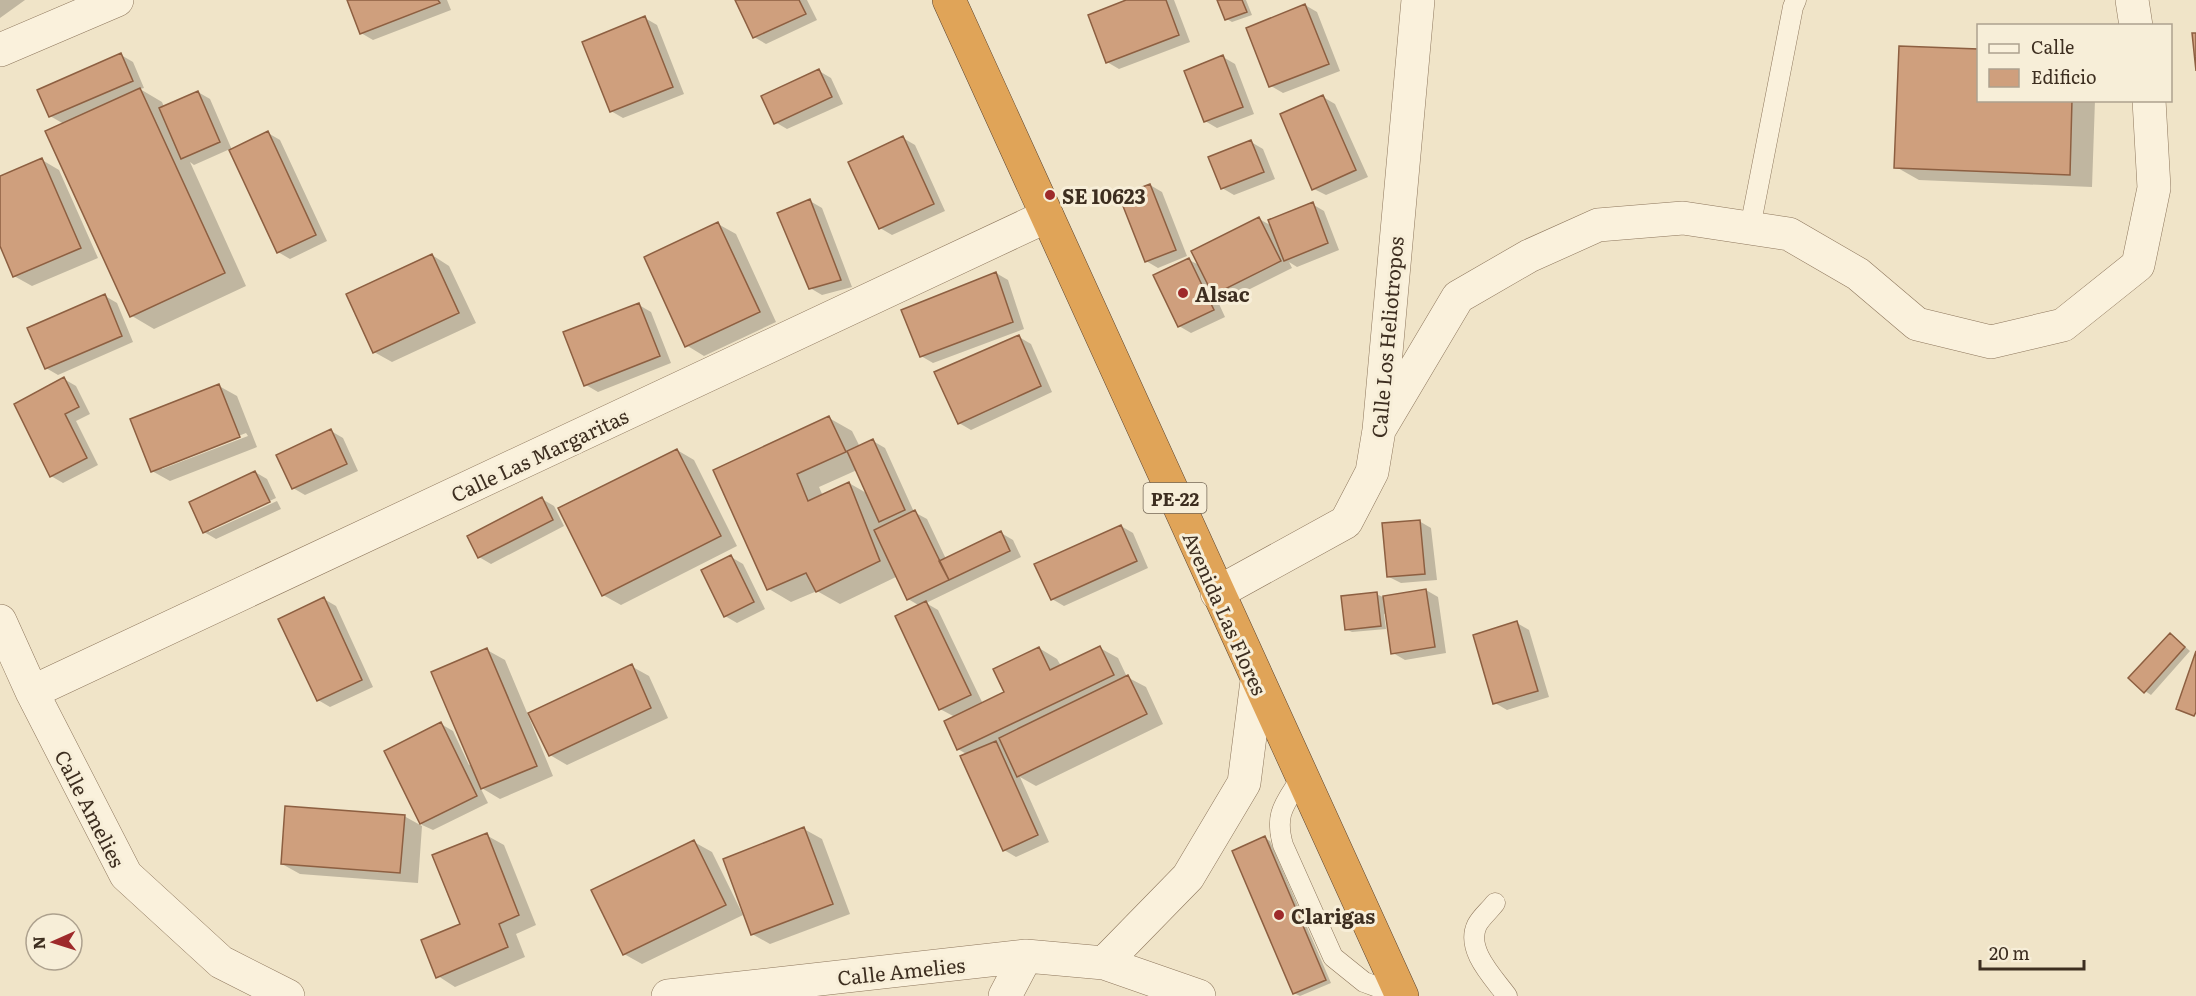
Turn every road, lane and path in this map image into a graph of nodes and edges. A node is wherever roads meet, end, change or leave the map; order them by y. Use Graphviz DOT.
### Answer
graph roads {
  1 [pos="117,0"];
  2 [pos="949,0"];
  3 [pos="1418,0"];
  4 [pos="1796,0"];
  5 [pos="2132,0"];
  6 [pos="2136,24"];
  7 [pos="0,50"];
  8 [pos="2149,102"];
  9 [pos="1047,216"];
  10 [pos="1750,228"];
  11 [pos="1378,430"];
  12 [pos="1217,593"];
  13 [pos="0,621"];
  14 [pos="1257,681"];
  15 [pos="32,692"];
  16 [pos="1301,778"];
  17 [pos="1495,903"];
  18 [pos="1026,956"];
  19 [pos="1104,963"];
  20 [pos="288,996"];
  21 [pos="668,996"];
  22 [pos="1005,996"];
  23 [pos="1199,996"];
  24 [pos="1402,996"];
  25 [pos="1508,996"];
  1 -- 7 [label="street"];
  2 -- 9 [label="highway, Avenida Las Flores / PE-22"];
  3 -- 11 [label="street, Calle Los Heliotropos"];
  4 -- 10 [label="lane"];
  5 -- 6 [label="street"];
  8 -- 10 [label="street"];
  9 -- 12 [label="highway, Avenida Las Flores / PE-22"];
  9 -- 15 [label="street, Calle Las Margaritas"];
  10 -- 11 [label="street"];
  11 -- 12 [label="street, Calle Los Heliotropos"];
  12 -- 14 [label="highway, Avenida Las Flores / PE-22"];
  13 -- 15 [label="street, Calle Amelies"];
  14 -- 16 [label="highway, Avenida Las Flores / PE-22"];
  14 -- 19 [label="street"];
  15 -- 20 [label="street, Calle Amelies"];
  16 -- 24 [label="highway, Avenida Las Flores / PE-22"];
  16 -- 24 [label="lane"];
  17 -- 25 [label="lane"];
  18 -- 19 [label="street, Calle Amelies"];
  18 -- 21 [label="street, Calle Amelies"];
  18 -- 22 [label="street"];
  19 -- 23 [label="street, Calle Amelies"];
}
